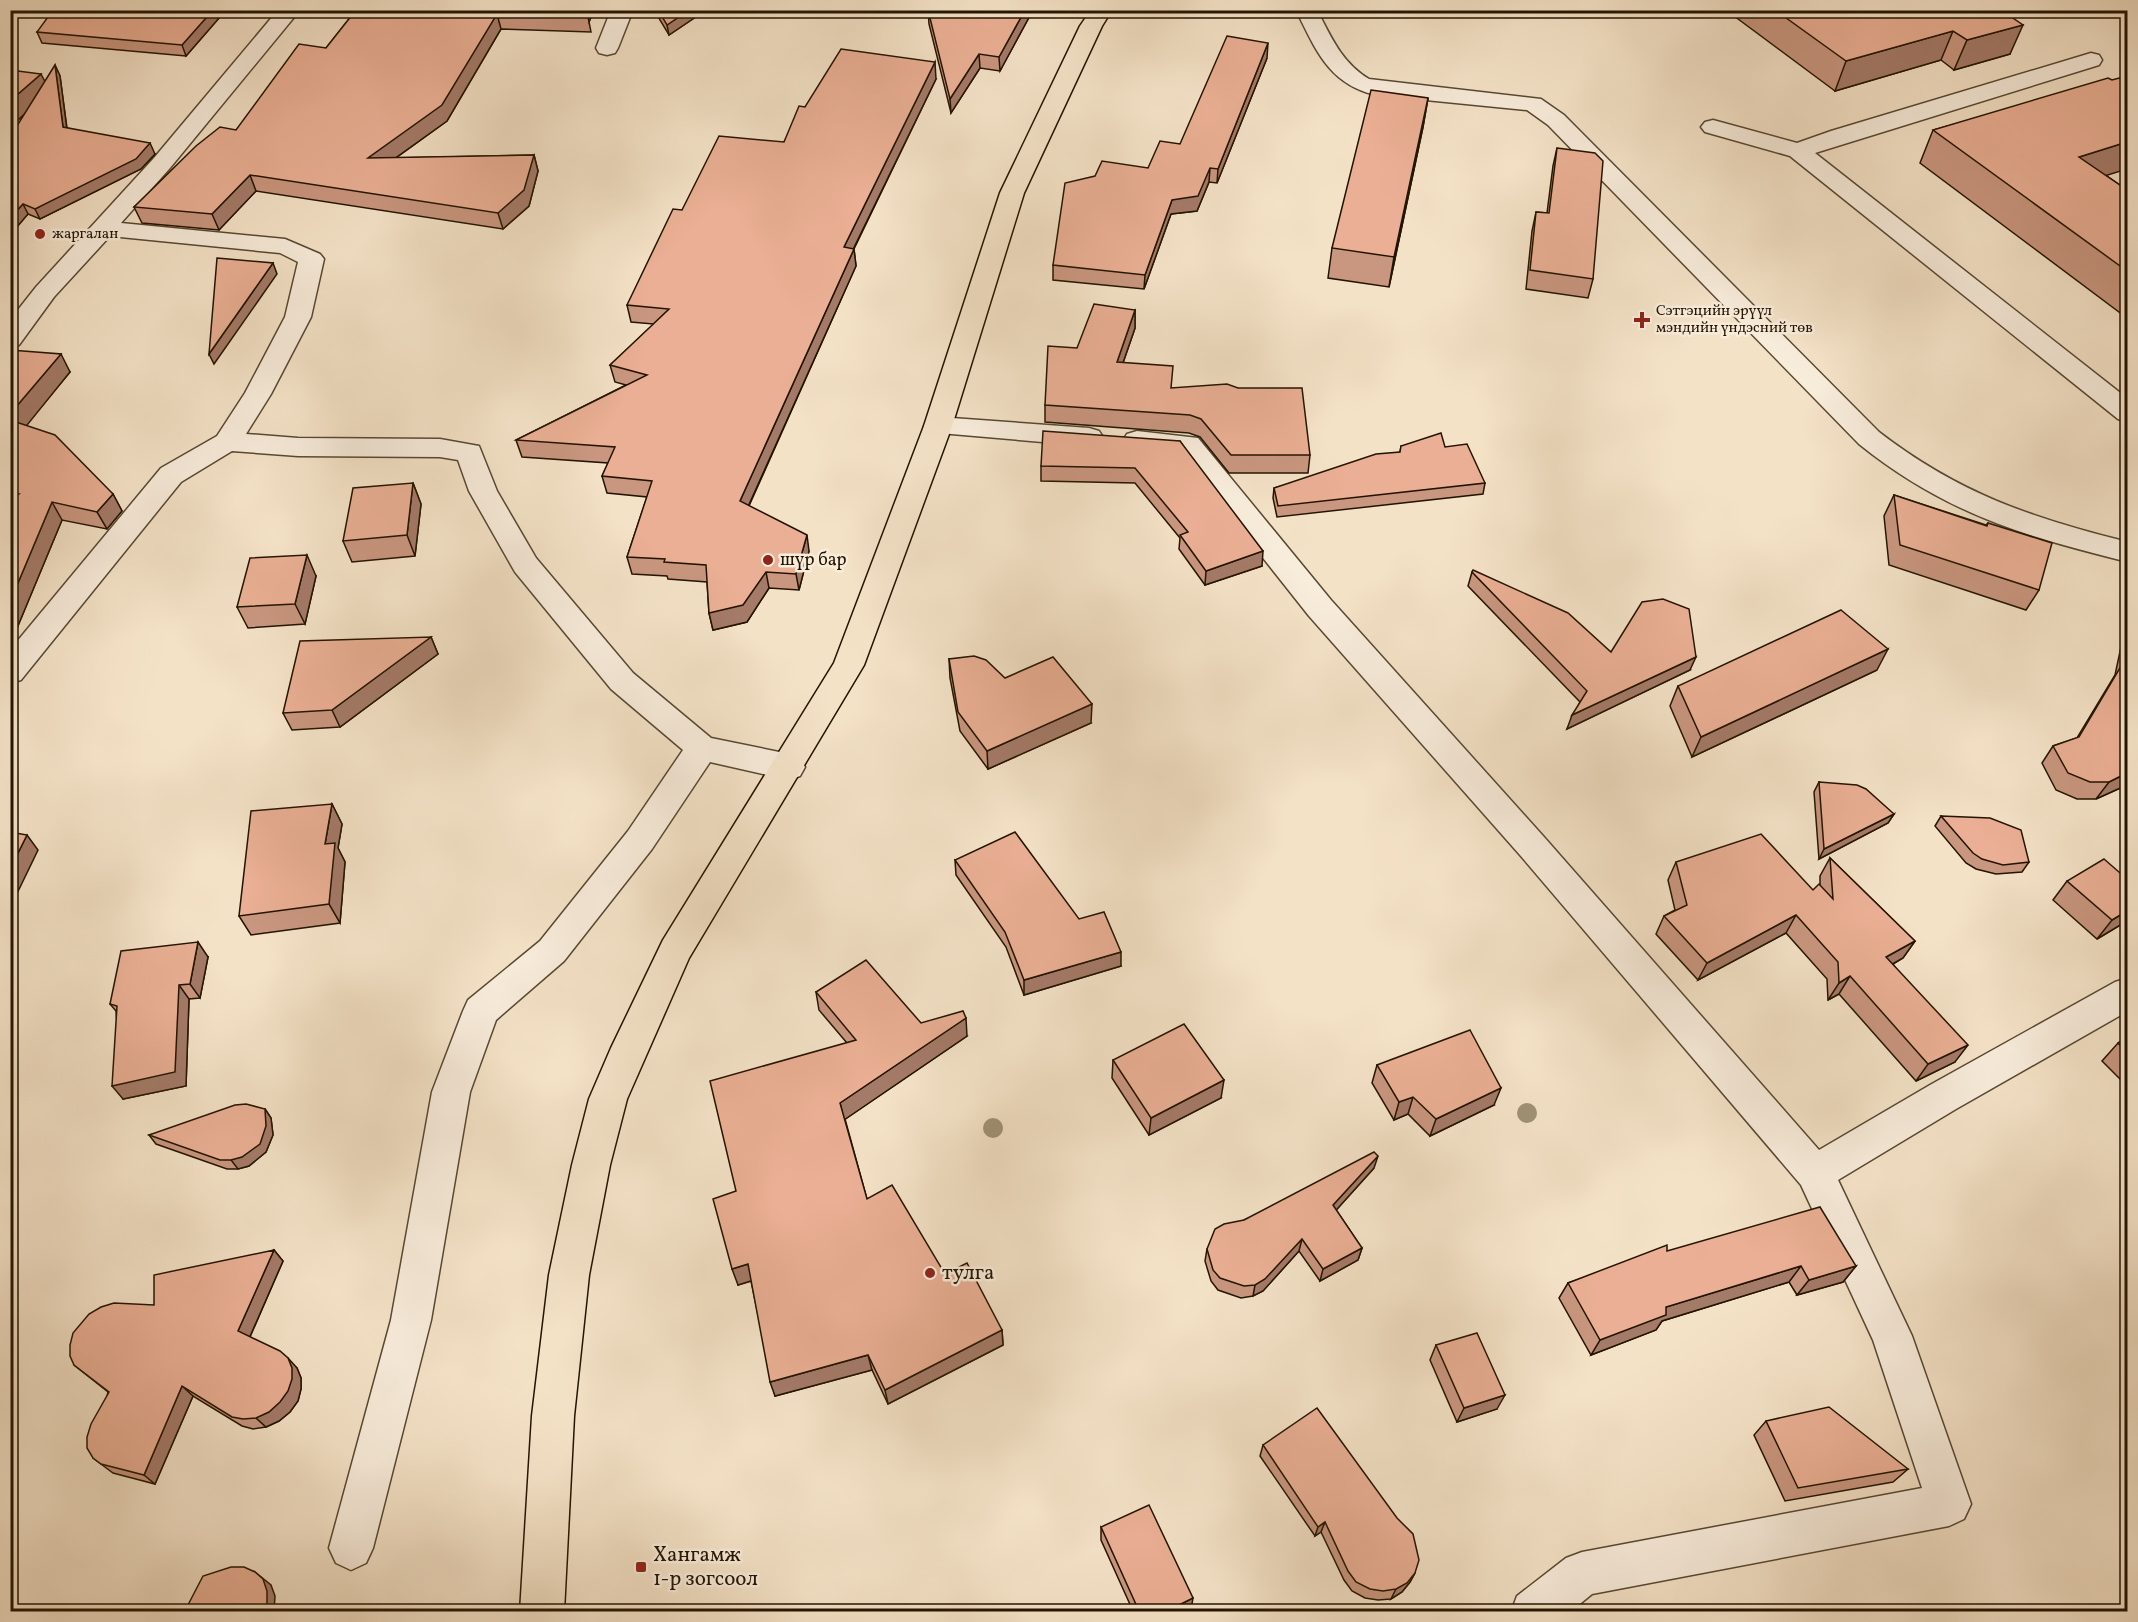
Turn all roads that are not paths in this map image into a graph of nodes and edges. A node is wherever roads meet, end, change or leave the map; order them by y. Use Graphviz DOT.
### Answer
graph roads {
  1 [pos="290,10"];
  2 [pos="622,10"];
  3 [pos="1102,10"];
  4 [pos="1306,10"];
  5 [pos="607,48"];
  6 [pos="2091,60"];
  7 [pos="1713,127"];
  8 [pos="1798,151"];
  9 [pos="102,227"];
  10 [pos="10,292"];
  11 [pos="45,292"];
  12 [pos="10,339"];
  13 [pos="2127,413"];
  14 [pos="938,426"];
  15 [pos="227,442"];
  16 [pos="2127,552"];
  17 [pos="10,672"];
  18 [pos="702,748"];
  19 [pos="789,766"];
  20 [pos="2127,993"];
  21 [pos="1815,1173"];
  22 [pos="351,1548"];
  23 [pos="542,1611"];
  24 [pos="1533,1611"];
  1 -- 9 [label="street"];
  2 -- 5 [label="street"];
  3 -- 14 [label="main road"];
  4 -- 16 [label="street"];
  6 -- 8 [label="street"];
  7 -- 8 [label="street"];
  8 -- 13 [label="street"];
  9 -- 11 [label="street"];
  9 -- 15 [label="street"];
  10 -- 11 [label="street"];
  11 -- 12 [label="street"];
  14 -- 19 [label="main road"];
  14 -- 21 [label="street"];
  15 -- 17 [label="street"];
  15 -- 18 [label="street"];
  18 -- 19 [label="street"];
  18 -- 22 [label="street"];
  19 -- 23 [label="main road"];
  20 -- 21 [label="street"];
  21 -- 24 [label="street"];
}
